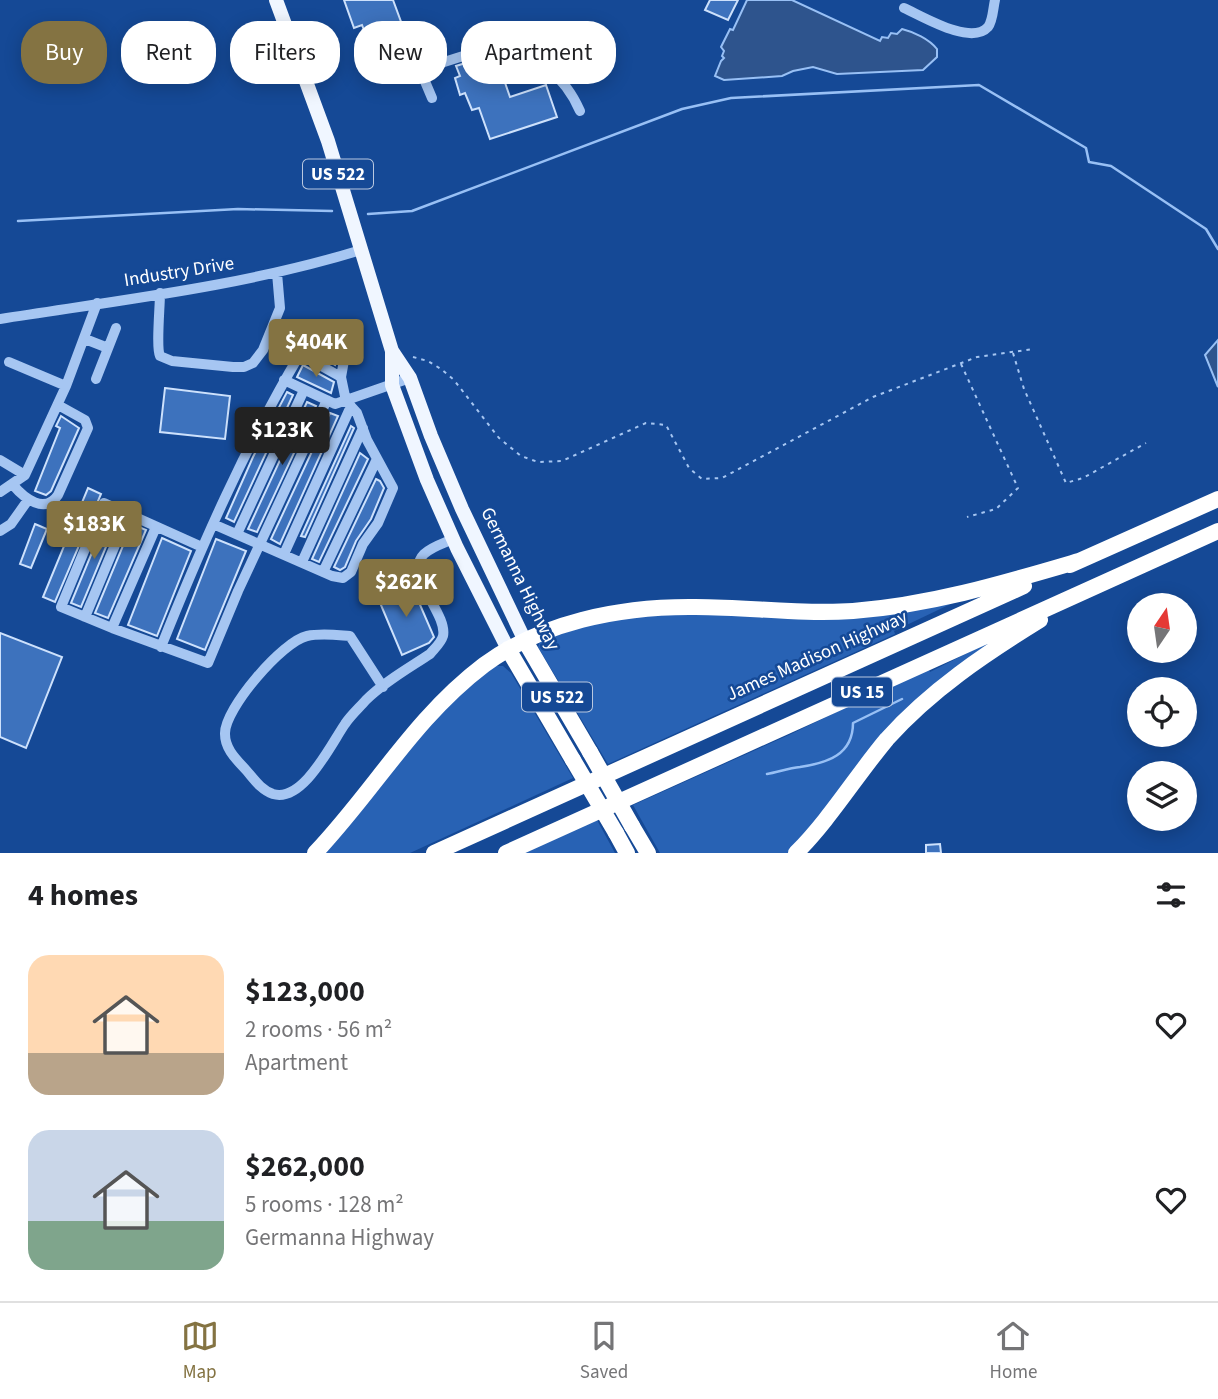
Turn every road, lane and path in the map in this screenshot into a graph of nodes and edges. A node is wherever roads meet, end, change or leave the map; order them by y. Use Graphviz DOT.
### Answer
graph roads {
  1 [pos="276,0"];
  2 [pos="995,0"];
  3 [pos="904,8"];
  4 [pos="432,98"];
  5 [pos="580,111"];
  6 [pos="361,250"];
  7 [pos="277,273"];
  8 [pos="160,293"];
  9 [pos="97,303"];
  10 [pos="0,319"];
  11 [pos="117,328"];
  12 [pos="85,339"];
  13 [pos="108,348"];
  14 [pos="1033,349"];
  15 [pos="391,351"];
  16 [pos="1012,352"];
  17 [pos="345,355"];
  18 [pos="9,362"];
  19 [pos="961,363"];
  20 [pos="341,377"];
  21 [pos="410,378"];
  22 [pos="96,379"];
  23 [pos="284,380"];
  24 [pos="392,385"];
  25 [pos="66,386"];
  26 [pos="304,390"];
  27 [pos="327,400"];
  28 [pos="349,403"];
  29 [pos="58,405"];
  30 [pos="363,428"];
  31 [pos="1146,443"];
  32 [pos="377,459"];
  33 [pos="0,460"];
  34 [pos="26,475"];
  35 [pos="13,485"];
  36 [pos="0,492"];
  37 [pos="1218,499"];
  38 [pos="28,500"];
  39 [pos="128,514"];
  40 [pos="967,517"];
  41 [pos="214,524"];
  42 [pos="156,527"];
  43 [pos="0,531"];
  44 [pos="1218,531"];
  45 [pos="237,534"];
  46 [pos="453,539"];
  47 [pos="261,544"];
  48 [pos="202,547"];
  49 [pos="284,554"];
  50 [pos="1079,561"];
  51 [pos="302,562"];
  52 [pos="323,572"];
  53 [pos="1102,583"];
  54 [pos="85,617"];
  55 [pos="112,628"];
  56 [pos="525,640"];
  57 [pos="161,647"];
  58 [pos="508,649"];
  59 [pos="383,687"];
  60 [pos="315,853"];
  61 [pos="434,853"];
  62 [pos="506,853"];
  63 [pos="627,853"];
  64 [pos="648,853"];
  65 [pos="796,853"];
  1 -- 6 [label="main road, Germanna Highway / US 522"];
  2 -- 3 [label="street"];
  4 -- 5 [label="street"];
  6 -- 7 [label="street, Industry Drive"];
  6 -- 15 [label="main road, Germanna Highway / US 522"];
  7 -- 8 [label="street, Industry Drive"];
  7 -- 8 [label="street"];
  8 -- 9 [label="street, Industry Drive"];
  9 -- 10 [label="street, Industry Drive"];
  9 -- 12 [label="street"];
  11 -- 13 [label="street"];
  12 -- 13 [label="street"];
  12 -- 25 [label="street"];
  13 -- 22 [label="street"];
  14 -- 16 [label="path"];
  15 -- 19 [label="path"];
  15 -- 21 [label="main road, Germanna Highway / US 522"];
  15 -- 24 [label="main road, Germanna Highway / US 522"];
  16 -- 19 [label="path"];
  16 -- 31 [label="path"];
  17 -- 20 [label="street"];
  18 -- 25 [label="street"];
  19 -- 40 [label="path"];
  20 -- 23 [label="street"];
  20 -- 28 [label="street"];
  21 -- 24 [label="street"];
  21 -- 56 [label="main road, Germanna Highway / US 522"];
  23 -- 26 [label="street"];
  23 -- 41 [label="street"];
  24 -- 28 [label="street"];
  24 -- 46 [label="main road, Germanna Highway / US 522"];
  25 -- 29 [label="street"];
  26 -- 27 [label="street"];
  26 -- 45 [label="street"];
  27 -- 28 [label="street"];
  27 -- 47 [label="street"];
  28 -- 30 [label="street"];
  28 -- 49 [label="street"];
  29 -- 34 [label="street"];
  29 -- 38 [label="street"];
  30 -- 32 [label="street"];
  30 -- 51 [label="street"];
  32 -- 52 [label="street"];
  32 -- 52 [label="street"];
  33 -- 34 [label="street"];
  34 -- 35 [label="street"];
  35 -- 36 [label="street"];
  35 -- 38 [label="street"];
  37 -- 50 [label="highway, James Madison Highway / US 15"];
  38 -- 43 [label="street"];
  39 -- 42 [label="street"];
  39 -- 54 [label="street"];
  39 -- 54 [label="street"];
  41 -- 45 [label="street"];
  41 -- 48 [label="street"];
  42 -- 48 [label="street"];
  42 -- 55 [label="street"];
  44 -- 53 [label="highway, US 15"];
  45 -- 47 [label="street"];
  46 -- 58 [label="main road, Germanna Highway / US 522"];
  46 -- 59 [label="street"];
  47 -- 49 [label="street"];
  47 -- 57 [label="street"];
  48 -- 57 [label="street"];
  49 -- 51 [label="street"];
  50 -- 56 [label="highway"];
  50 -- 61 [label="highway, James Madison Highway / US 15"];
  51 -- 52 [label="street"];
  53 -- 62 [label="highway, US 15"];
  53 -- 65 [label="highway"];
  54 -- 55 [label="street"];
  55 -- 57 [label="street"];
  56 -- 58 [label="highway"];
  56 -- 64 [label="highway, Germanna Highway / US 522, bridge"];
  58 -- 60 [label="highway"];
  58 -- 63 [label="highway, Germanna Highway / US 522, bridge"];
  59 -- 59 [label="street"];
}
